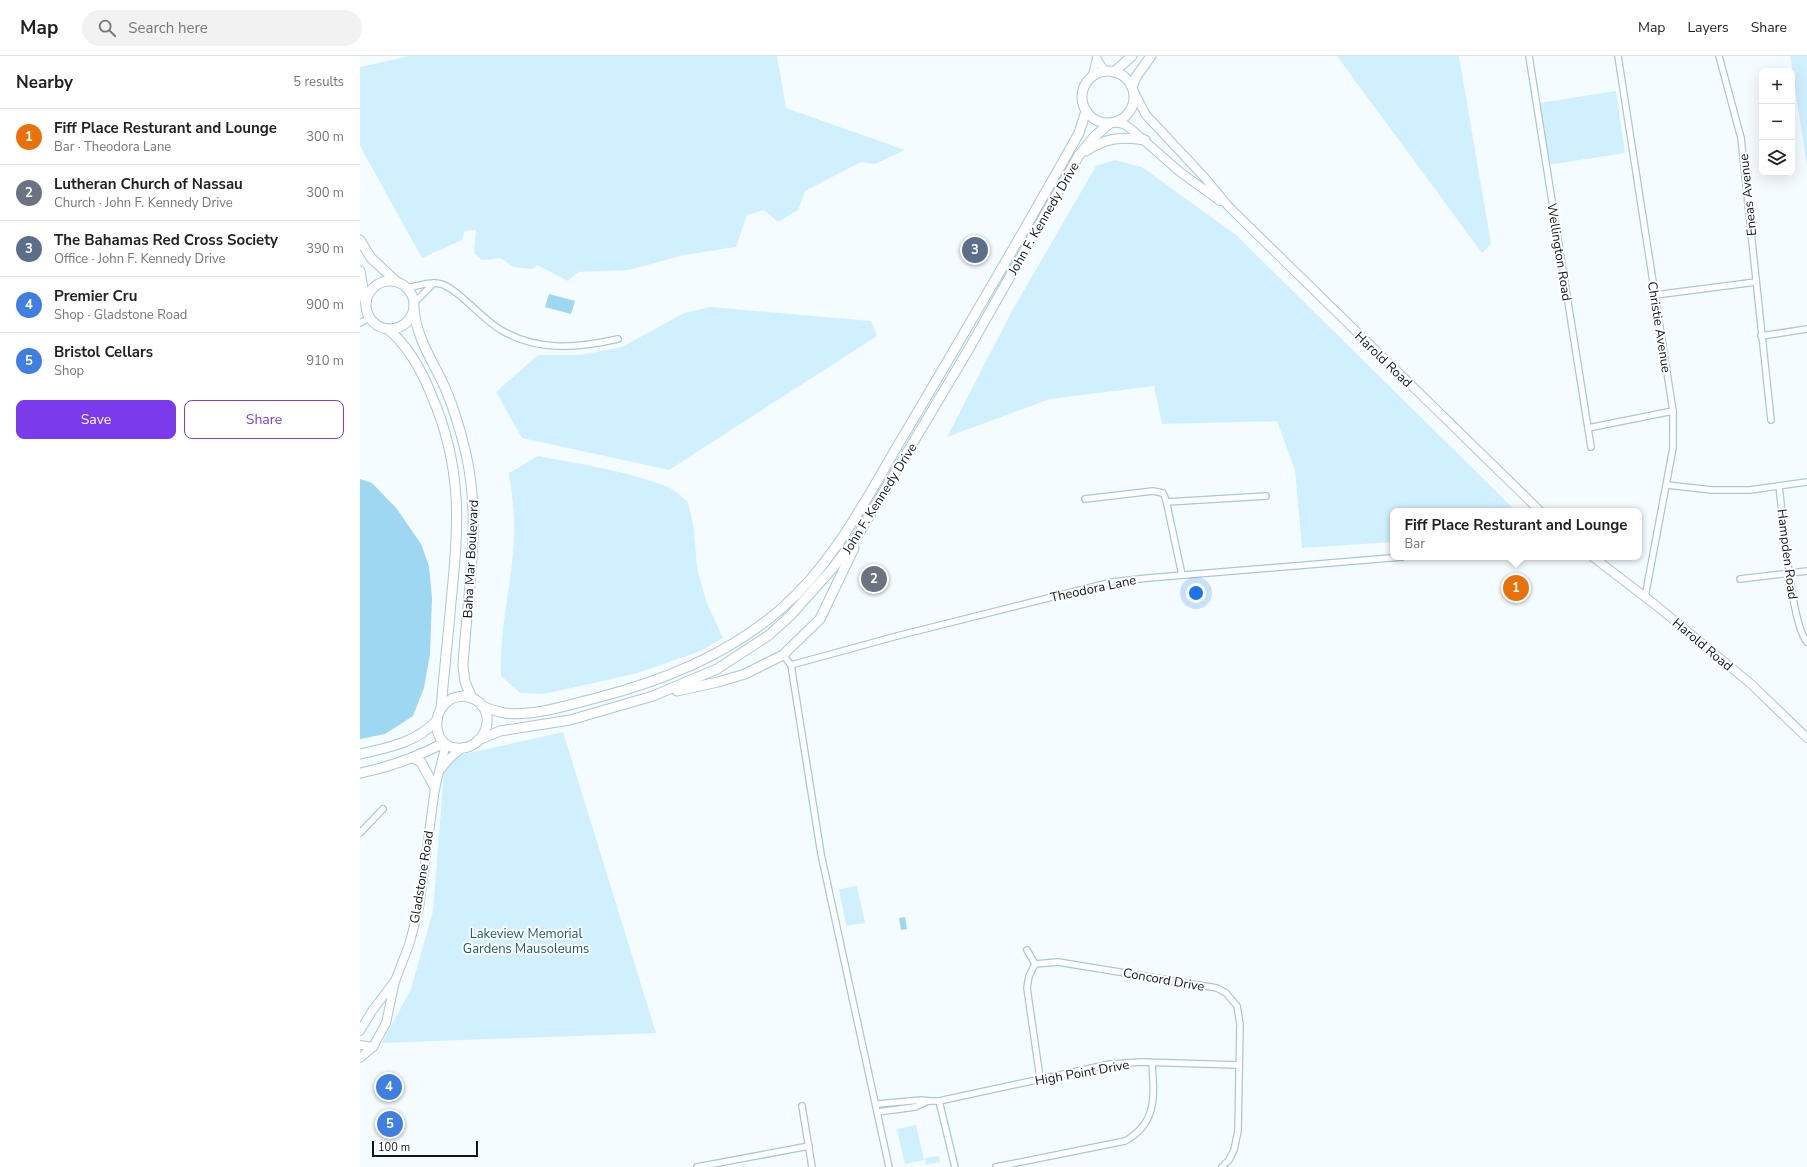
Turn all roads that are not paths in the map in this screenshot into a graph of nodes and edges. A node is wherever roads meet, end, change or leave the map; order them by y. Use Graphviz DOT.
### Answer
graph roads {
  1 [pos="1132,56"];
  2 [pos="1152,56"];
  3 [pos="1529,56"];
  4 [pos="1618,56"];
  5 [pos="1719,56"];
  6 [pos="1097,58"];
  7 [pos="1110,72"];
  8 [pos="1092,77"];
  9 [pos="1133,89"];
  10 [pos="1086,111"];
  11 [pos="1113,123"];
  12 [pos="1146,140"];
  13 [pos="1079,155"];
  14 [pos="1229,207"];
  15 [pos="360,240"];
  16 [pos="360,271"];
  17 [pos="397,282"];
  18 [pos="1756,282"];
  19 [pos="434,283"];
  20 [pos="407,288"];
  21 [pos="1655,295"];
  22 [pos="365,302"];
  23 [pos="414,306"];
  24 [pos="369,318"];
  25 [pos="360,323"];
  26 [pos="388,329"];
  27 [pos="1807,329"];
  28 [pos="1761,336"];
  29 [pos="618,339"];
  30 [pos="1673,411"];
  31 [pos="1771,420"];
  32 [pos="1588,428"];
  33 [pos="1591,447"];
  34 [pos="1807,482"];
  35 [pos="1667,485"];
  36 [pos="1779,486"];
  37 [pos="1266,496"];
  38 [pos="1085,499"];
  39 [pos="1166,502"];
  40 [pos="1535,508"];
  41 [pos="858,535"];
  42 [pos="1390,558"];
  43 [pos="1597,560"];
  44 [pos="1807,571"];
  45 [pos="1790,573"];
  46 [pos="1182,575"];
  47 [pos="1740,579"];
  48 [pos="1645,597"];
  49 [pos="1807,642"];
  50 [pos="782,655"];
  51 [pos="791,665"];
  52 [pos="653,696"];
  53 [pos="472,698"];
  54 [pos="482,706"];
  55 [pos="441,708"];
  56 [pos="437,720"];
  57 [pos="1807,738"];
  58 [pos="478,740"];
  59 [pos="445,744"];
  60 [pos="463,747"];
  61 [pos="360,754"];
  62 [pos="413,758"];
  63 [pos="440,771"];
  64 [pos="360,772"];
  65 [pos="435,788"];
  66 [pos="383,809"];
  67 [pos="360,833"];
  68 [pos="1027,950"];
  69 [pos="1035,964"];
  70 [pos="395,981"];
  71 [pos="372,1011"];
  72 [pos="386,1023"];
  73 [pos="360,1031"];
  74 [pos="360,1045"];
  75 [pos="373,1047"];
  76 [pos="360,1058"];
  77 [pos="1152,1063"];
  78 [pos="1238,1065"];
  79 [pos="1040,1078"];
  80 [pos="939,1101"];
  81 [pos="928,1102"];
  82 [pos="876,1104"];
  83 [pos="802,1106"];
  84 [pos="878,1112"];
  85 [pos="809,1146"];
  86 [pos="724,1165"];
  87 [pos="697,1167"];
  88 [pos="812,1167"];
  89 [pos="889,1167"];
  90 [pos="955,1167"];
  91 [pos="996,1167"];
  92 [pos="1222,1167"];
  1 -- 7 [label="main road"];
  2 -- 9 [label="main road, John F. Kennedy Drive"];
  3 -- 32 [label="street, Wellington Road"];
  4 -- 21 [label="street, Christie Avenue"];
  5 -- 18 [label="street, Eneas Avenue"];
  6 -- 7 [label="street"];
  6 -- 8 [label="street"];
  7 -- 8 [label="main road"];
  7 -- 9 [label="main road"];
  8 -- 10 [label="main road, John F. Kennedy Drive"];
  9 -- 11 [label="main road, John F. Kennedy Drive"];
  9 -- 14 [label="main road, Harold Road"];
  10 -- 11 [label="main road"];
  10 -- 54 [label="main road, John F. Kennedy Drive"];
  11 -- 12 [label="main road, Harold Road"];
  11 -- 13 [label="main road, John F. Kennedy Drive"];
  12 -- 13 [label="main road"];
  12 -- 14 [label="main road, Harold Road"];
  13 -- 41 [label="main road, John F. Kennedy Drive"];
  14 -- 40 [label="main road, Harold Road"];
  15 -- 17 [label="main road"];
  16 -- 22 [label="main road"];
  17 -- 20 [label="main road"];
  17 -- 22 [label="main road"];
  18 -- 21 [label="street"];
  18 -- 28 [label="street, Eneas Avenue"];
  19 -- 20 [label="street"];
  19 -- 23 [label="street"];
  19 -- 29 [label="street"];
  20 -- 23 [label="main road"];
  21 -- 30 [label="street, Christie Avenue"];
  22 -- 24 [label="main road"];
  23 -- 26 [label="main road"];
  23 -- 53 [label="main road, Baha Mar Boulevard"];
  24 -- 25 [label="street"];
  24 -- 26 [label="main road"];
  26 -- 55 [label="main road, Baha Mar Boulevard"];
  27 -- 28 [label="street"];
  28 -- 31 [label="street, Eneas Avenue"];
  30 -- 32 [label="street"];
  30 -- 35 [label="street, Christie Avenue"];
  32 -- 33 [label="street, Wellington Road"];
  34 -- 36 [label="street"];
  35 -- 36 [label="street"];
  35 -- 48 [label="street, Christie Avenue"];
  36 -- 45 [label="street, Hampden Road"];
  37 -- 39 [label="street"];
  38 -- 39 [label="street"];
  39 -- 46 [label="street"];
  41 -- 50 [label="main road"];
  41 -- 52 [label="main road, John F. Kennedy Drive"];
  42 -- 46 [label="street, Theodora Lane"];
  43 -- 48 [label="main road, Harold Road"];
  44 -- 45 [label="street"];
  45 -- 47 [label="street"];
  45 -- 49 [label="street, Hampden Road"];
  46 -- 51 [label="street, Theodora Lane"];
  48 -- 57 [label="main road, Harold Road"];
  50 -- 51 [label="street"];
  50 -- 52 [label="main road"];
  51 -- 82 [label="street"];
  52 -- 58 [label="main road, John F. Kennedy Drive"];
  53 -- 54 [label="main road, John F. Kennedy Drive"];
  53 -- 55 [label="main road"];
  54 -- 58 [label="main road"];
  55 -- 56 [label="main road"];
  56 -- 59 [label="main road"];
  56 -- 61 [label="main road"];
  58 -- 60 [label="main road, John F. Kennedy Drive"];
  59 -- 60 [label="main road"];
  59 -- 62 [label="main road"];
  59 -- 63 [label="main road, Gladstone Road"];
  60 -- 63 [label="main road, Gladstone Road"];
  62 -- 64 [label="main road"];
  62 -- 65 [label="main road"];
  63 -- 65 [label="main road, Gladstone Road"];
  65 -- 70 [label="main road, Gladstone Road"];
  66 -- 67 [label="street"];
  68 -- 69 [label="street"];
  69 -- 78 [label="street, Concord Drive"];
  69 -- 79 [label="street"];
  70 -- 71 [label="main road, Gladstone Road"];
  70 -- 72 [label="main road, Gladstone Road"];
  71 -- 72 [label="main road"];
  71 -- 73 [label="main road, Gladstone Road"];
  72 -- 75 [label="main road, Gladstone Road"];
  74 -- 75 [label="main road"];
  75 -- 76 [label="main road, Gladstone Road"];
  77 -- 78 [label="street, High Point Drive"];
  77 -- 79 [label="street, High Point Drive"];
  77 -- 91 [label="street"];
  78 -- 92 [label="street, Concord Drive"];
  79 -- 80 [label="street, High Point Drive"];
  80 -- 81 [label="street, High Point Drive"];
  80 -- 90 [label="street"];
  81 -- 82 [label="street, High Point Drive"];
  81 -- 84 [label="street, High Point Drive"];
  82 -- 84 [label="street"];
  83 -- 85 [label="street"];
  84 -- 89 [label="street"];
  85 -- 86 [label="street"];
  85 -- 88 [label="street"];
  86 -- 87 [label="street"];
}
